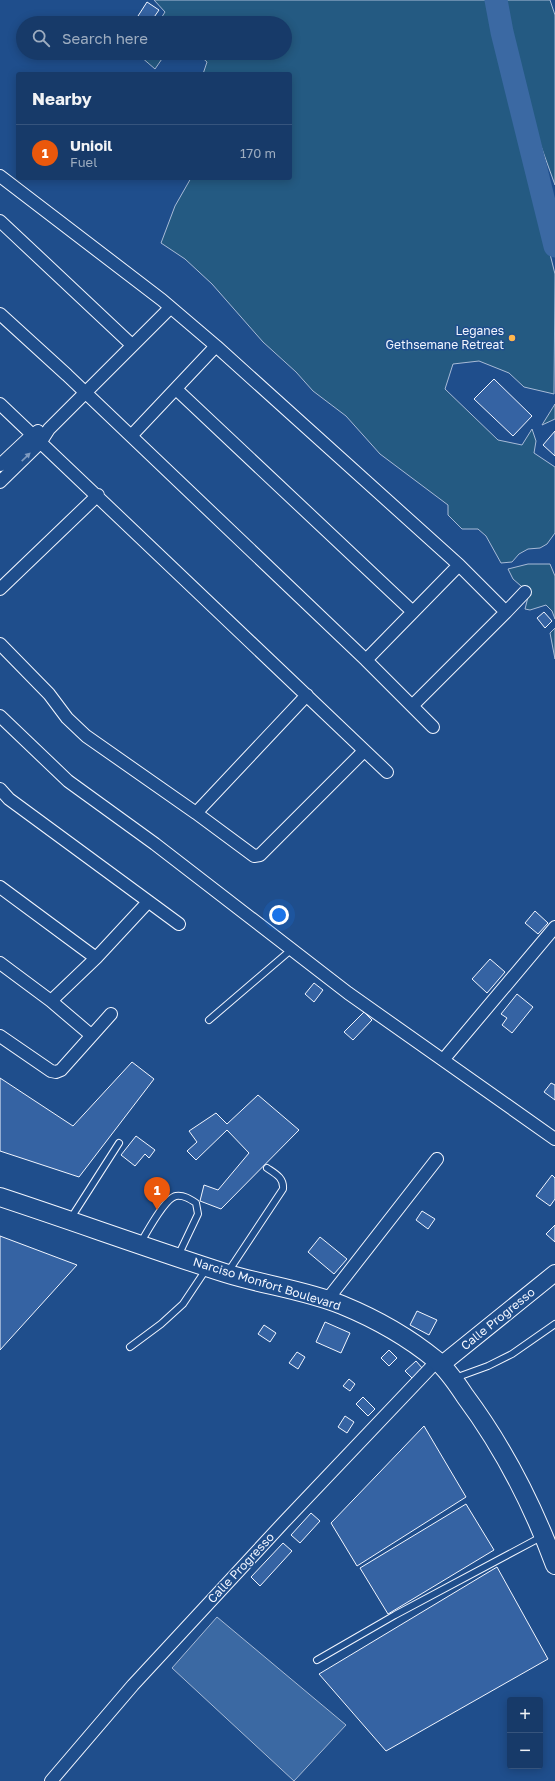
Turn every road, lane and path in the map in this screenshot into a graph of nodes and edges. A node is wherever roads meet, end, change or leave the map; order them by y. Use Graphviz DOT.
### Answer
graph roads {
  1 [pos="0,176"];
  2 [pos="0,220"];
  3 [pos="170,308"];
  4 [pos="0,314"];
  5 [pos="132,345"];
  6 [pos="216,346"];
  7 [pos="176,389"];
  8 [pos="84,392"];
  9 [pos="0,404"];
  10 [pos="131,436"];
  11 [pos="36,439"];
  12 [pos="0,465"];
  13 [pos="0,482"];
  14 [pos="98,496"];
  15 [pos="459,565"];
  16 [pos="0,589"];
  17 [pos="525,592"];
  18 [pos="414,612"];
  19 [pos="506,612"];
  20 [pos="0,644"];
  21 [pos="366,660"];
  22 [pos="307,695"];
  23 [pos="412,706"];
  24 [pos="0,716"];
  25 [pos="433,727"];
  26 [pos="364,751"];
  27 [pos="387,772"];
  28 [pos="0,789"];
  29 [pos="196,813"];
  30 [pos="0,887"];
  31 [pos="148,902"];
  32 [pos="179,924"];
  33 [pos="555,927"];
  34 [pos="292,948"];
  35 [pos="96,958"];
  36 [pos="0,963"];
  37 [pos="51,1000"];
  38 [pos="111,1014"];
  39 [pos="209,1020"];
  40 [pos="91,1035"];
  41 [pos="0,1036"];
  42 [pos="443,1060"];
  43 [pos="555,1139"];
  44 [pos="119,1143"];
  45 [pos="437,1159"];
  46 [pos="267,1168"];
  47 [pos="0,1198"];
  48 [pos="70,1220"];
  49 [pos="140,1244"];
  50 [pos="178,1257"];
  51 [pos="207,1267"];
  52 [pos="555,1273"];
  53 [pos="228,1274"];
  54 [pos="327,1300"];
  55 [pos="555,1324"];
  56 [pos="130,1347"];
  57 [pos="439,1363"];
  58 [pos="453,1379"];
  59 [pos="544,1536"];
  60 [pos="555,1564"];
  61 [pos="317,1660"];
  62 [pos="51,1781"];
  1 -- 3 [label="street"];
  2 -- 5 [label="street"];
  3 -- 5 [label="street"];
  3 -- 6 [label="street"];
  4 -- 8 [label="street"];
  5 -- 8 [label="street"];
  6 -- 7 [label="street"];
  6 -- 15 [label="street"];
  7 -- 10 [label="street"];
  7 -- 18 [label="street"];
  8 -- 10 [label="street"];
  8 -- 11 [label="street"];
  9 -- 11 [label="street"];
  10 -- 21 [label="street"];
  11 -- 12 [label="street"];
  13 -- 11 [label="street, one-way"];
  11 -- 14 [label="street"];
  14 -- 16 [label="street"];
  14 -- 22 [label="street"];
  15 -- 18 [label="street"];
  15 -- 19 [label="street"];
  17 -- 19 [label="street"];
  18 -- 21 [label="street"];
  19 -- 23 [label="street"];
  20 -- 29 [label="street"];
  21 -- 23 [label="street"];
  22 -- 26 [label="street"];
  22 -- 29 [label="street"];
  23 -- 25 [label="street"];
  24 -- 34 [label="street"];
  26 -- 27 [label="street"];
  26 -- 29 [label="street"];
  28 -- 31 [label="street"];
  30 -- 35 [label="street"];
  31 -- 32 [label="street"];
  31 -- 35 [label="street"];
  33 -- 42 [label="street"];
  34 -- 39 [label="lane"];
  34 -- 42 [label="street"];
  35 -- 37 [label="street"];
  36 -- 37 [label="street"];
  37 -- 40 [label="street"];
  38 -- 40 [label="street"];
  40 -- 41 [label="street"];
  42 -- 43 [label="street"];
  44 -- 48 [label="lane"];
  45 -- 54 [label="street"];
  46 -- 53 [label="lane"];
  47 -- 48 [label="main road, Narciso Monfort Boulevard"];
  48 -- 49 [label="main road, Narciso Monfort Boulevard"];
  49 -- 50 [label="main road, Narciso Monfort Boulevard"];
  49 -- 50 [label="lane"];
  50 -- 51 [label="main road, Narciso Monfort Boulevard"];
  51 -- 53 [label="main road, Narciso Monfort Boulevard"];
  51 -- 56 [label="lane"];
  52 -- 57 [label="main road, Calle Progresso"];
  53 -- 54 [label="main road, Narciso Monfort Boulevard"];
  54 -- 57 [label="main road, Narciso Monfort Boulevard"];
  55 -- 58 [label="lane"];
  57 -- 58 [label="main road, Narciso Monfort Boulevard"];
  57 -- 62 [label="street, Calle Progresso"];
  58 -- 59 [label="main road, Narciso Monfort Boulevard"];
  59 -- 60 [label="main road, Narciso Monfort Boulevard"];
  59 -- 61 [label="lane"];
}
